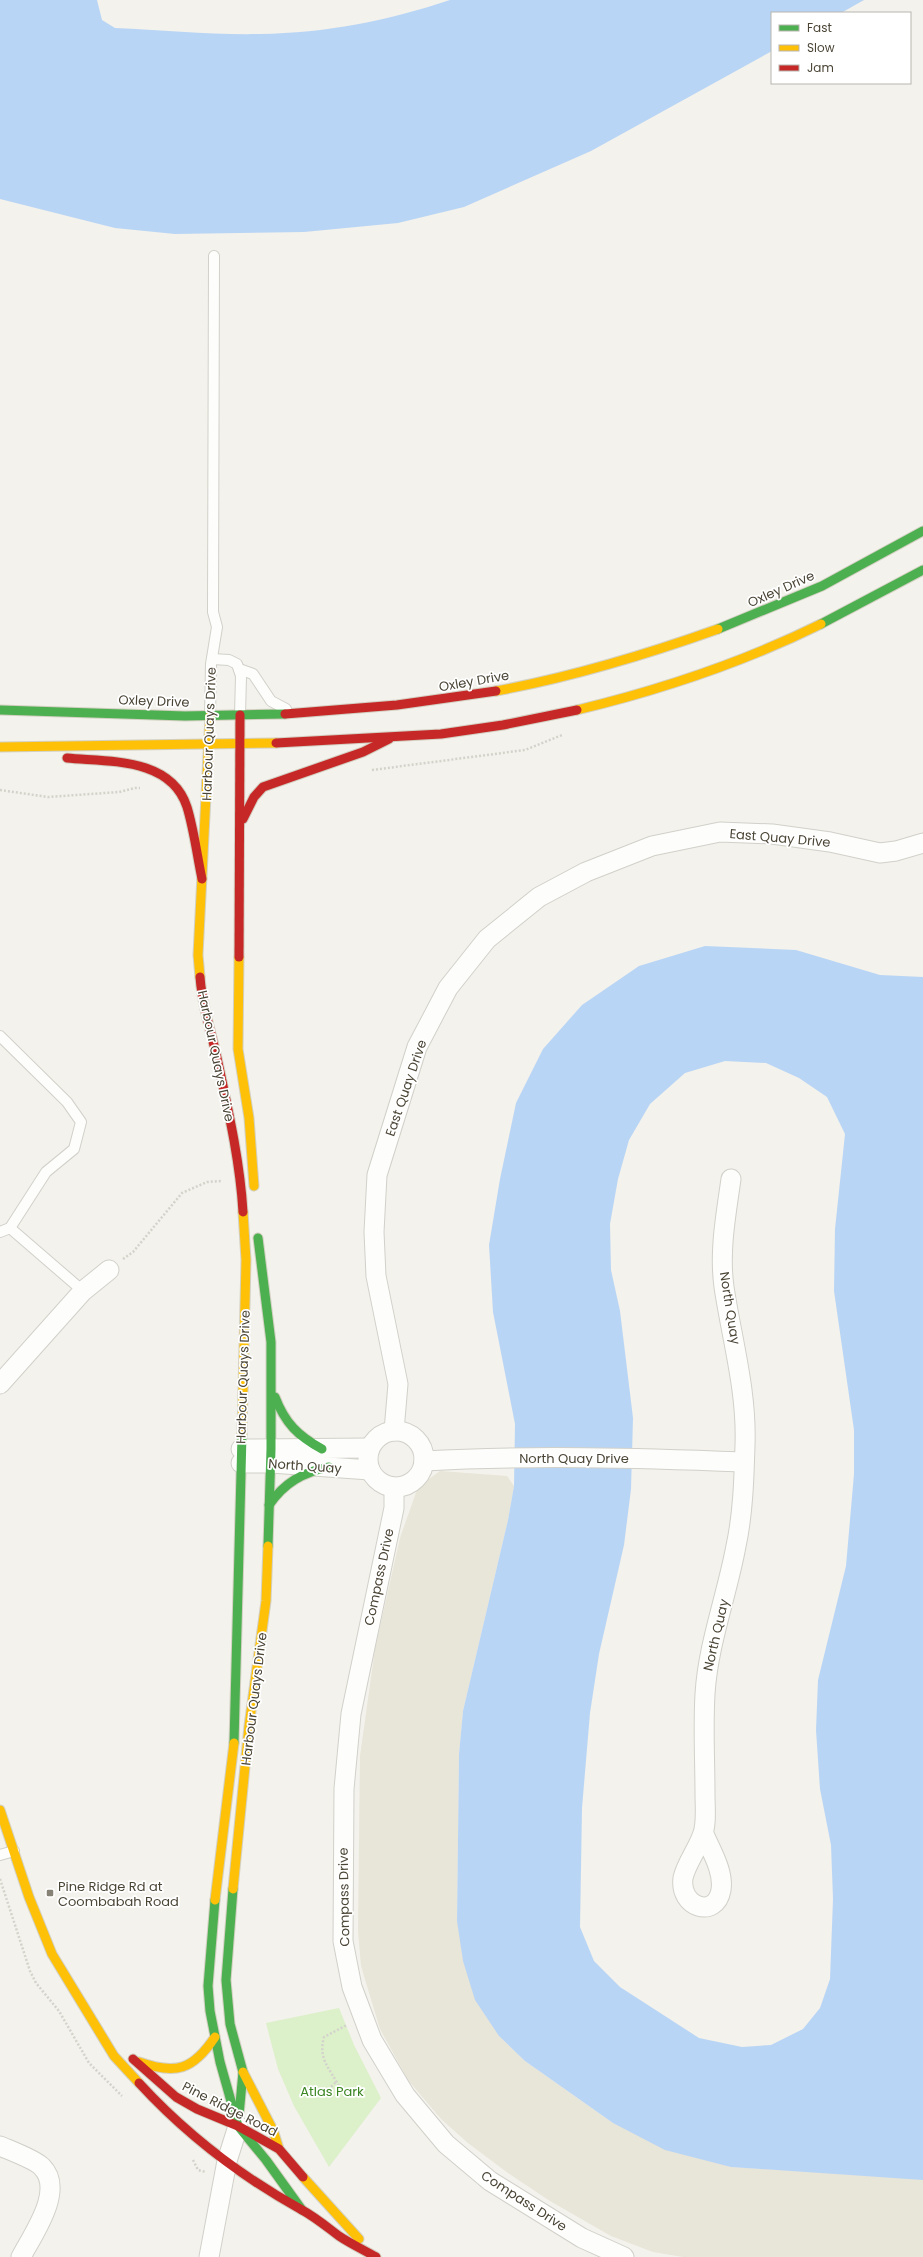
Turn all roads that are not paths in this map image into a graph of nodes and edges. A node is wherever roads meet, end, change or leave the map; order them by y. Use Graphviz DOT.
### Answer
graph roads {
  1 [pos="214,256"];
  2 [pos="923,532"];
  3 [pos="923,570"];
  4 [pos="212,659"];
  5 [pos="240,669"];
  6 [pos="0,710"];
  7 [pos="292,712"];
  8 [pos="240,715"];
  9 [pos="210,716"];
  10 [pos="389,738"];
  11 [pos="241,744"];
  12 [pos="209,745"];
  13 [pos="0,747"];
  14 [pos="0,752"];
  15 [pos="241,824"];
  16 [pos="923,843"];
  17 [pos="202,879"];
  18 [pos="0,1036"];
  19 [pos="731,1179"];
  20 [pos="255,1193"];
  21 [pos="10,1228"];
  22 [pos="258,1231"];
  23 [pos="0,1232"];
  24 [pos="109,1270"];
  25 [pos="83,1291"];
  26 [pos="0,1384"];
  27 [pos="271,1384"];
  28 [pos="394,1431"];
  29 [pos="370,1448"];
  30 [pos="322,1449"];
  31 [pos="241,1456"];
  32 [pos="271,1456"];
  33 [pos="424,1461"];
  34 [pos="744,1462"];
  35 [pos="329,1467"];
  36 [pos="370,1470"];
  37 [pos="394,1487"];
  38 [pos="269,1505"];
  39 [pos="0,1810"];
  40 [pos="704,1834"];
  41 [pos="14,1851"];
  42 [pos="0,1855"];
  43 [pos="98,2031"];
  44 [pos="215,2037"];
  45 [pos="127,2054"];
  46 [pos="243,2072"];
  47 [pos="238,2126"];
  48 [pos="0,2146"];
  49 [pos="279,2149"];
  50 [pos="227,2161"];
  51 [pos="302,2210"];
  52 [pos="375,2256"];
  53 [pos="21,2257"];
  54 [pos="209,2257"];
  55 [pos="624,2257"];
  1 -- 4 [label="lane"];
  2 -- 7 [label="street, Oxley Drive"];
  3 -- 10 [label="street"];
  4 -- 5 [label="lane, Harbour Quays Drive"];
  4 -- 9 [label="lane, Harbour Quays Drive"];
  5 -- 7 [label="lane"];
  5 -- 8 [label="lane, Harbour Quays Drive"];
  6 -- 9 [label="street, Oxley Drive"];
  7 -- 8 [label="street, Oxley Drive"];
  8 -- 9 [label="street, Oxley Drive"];
  8 -- 11 [label="street, Harbour Quays Drive"];
  9 -- 12 [label="street, Harbour Quays Drive"];
  10 -- 11 [label="street"];
  10 -- 15 [label="street"];
  11 -- 12 [label="street"];
  11 -- 15 [label="street, Harbour Quays Drive"];
  12 -- 13 [label="street"];
  12 -- 17 [label="street, Harbour Quays Drive"];
  14 -- 17 [label="street"];
  15 -- 20 [label="street, Harbour Quays Drive"];
  16 -- 28 [label="street, East Quay Drive"];
  17 -- 31 [label="street, Harbour Quays Drive"];
  18 -- 21 [label="lane"];
  19 -- 34 [label="street, North Quay"];
  21 -- 23 [label="lane"];
  21 -- 25 [label="lane"];
  22 -- 27 [label="street, Harbour Quays Drive"];
  24 -- 25 [label="street"];
  25 -- 26 [label="street"];
  27 -- 30 [label="street"];
  27 -- 32 [label="street, Harbour Quays Drive"];
  28 -- 29 [label="street"];
  28 -- 33 [label="street"];
  29 -- 30 [label="street, North Quay"];
  29 -- 36 [label="street"];
  30 -- 32 [label="street, North Quay"];
  31 -- 32 [label="street, North Quay"];
  31 -- 44 [label="street, Harbour Quays Drive"];
  32 -- 35 [label="street, North Quay"];
  32 -- 38 [label="street, Harbour Quays Drive"];
  33 -- 34 [label="street, North Quay Drive"];
  33 -- 37 [label="street"];
  34 -- 40 [label="street, North Quay"];
  35 -- 36 [label="street, North Quay"];
  35 -- 38 [label="street"];
  36 -- 37 [label="street"];
  37 -- 55 [label="street, Compass Drive"];
  38 -- 46 [label="street, Harbour Quays Drive"];
  39 -- 41 [label="street, Pine Ridge Road"];
  41 -- 42 [label="lane"];
  41 -- 43 [label="street, Pine Ridge Road"];
  43 -- 45 [label="street, Pine Ridge Road"];
  43 -- 50 [label="street, Pine Ridge Road"];
  44 -- 45 [label="street"];
  44 -- 47 [label="street, Harbour Quays Drive"];
  45 -- 47 [label="street, Pine Ridge Road"];
  46 -- 47 [label="street, Harbour Quays Drive"];
  46 -- 49 [label="street"];
  47 -- 49 [label="street, Pine Ridge Road"];
  47 -- 50 [label="street"];
  47 -- 51 [label="street, Harbour Quays Drive"];
  48 -- 53 [label="street"];
  49 -- 52 [label="street, Pine Ridge Road"];
  50 -- 51 [label="street, Pine Ridge Road"];
  50 -- 54 [label="street"];
  51 -- 52 [label="street, Pine Ridge Road"];
}
